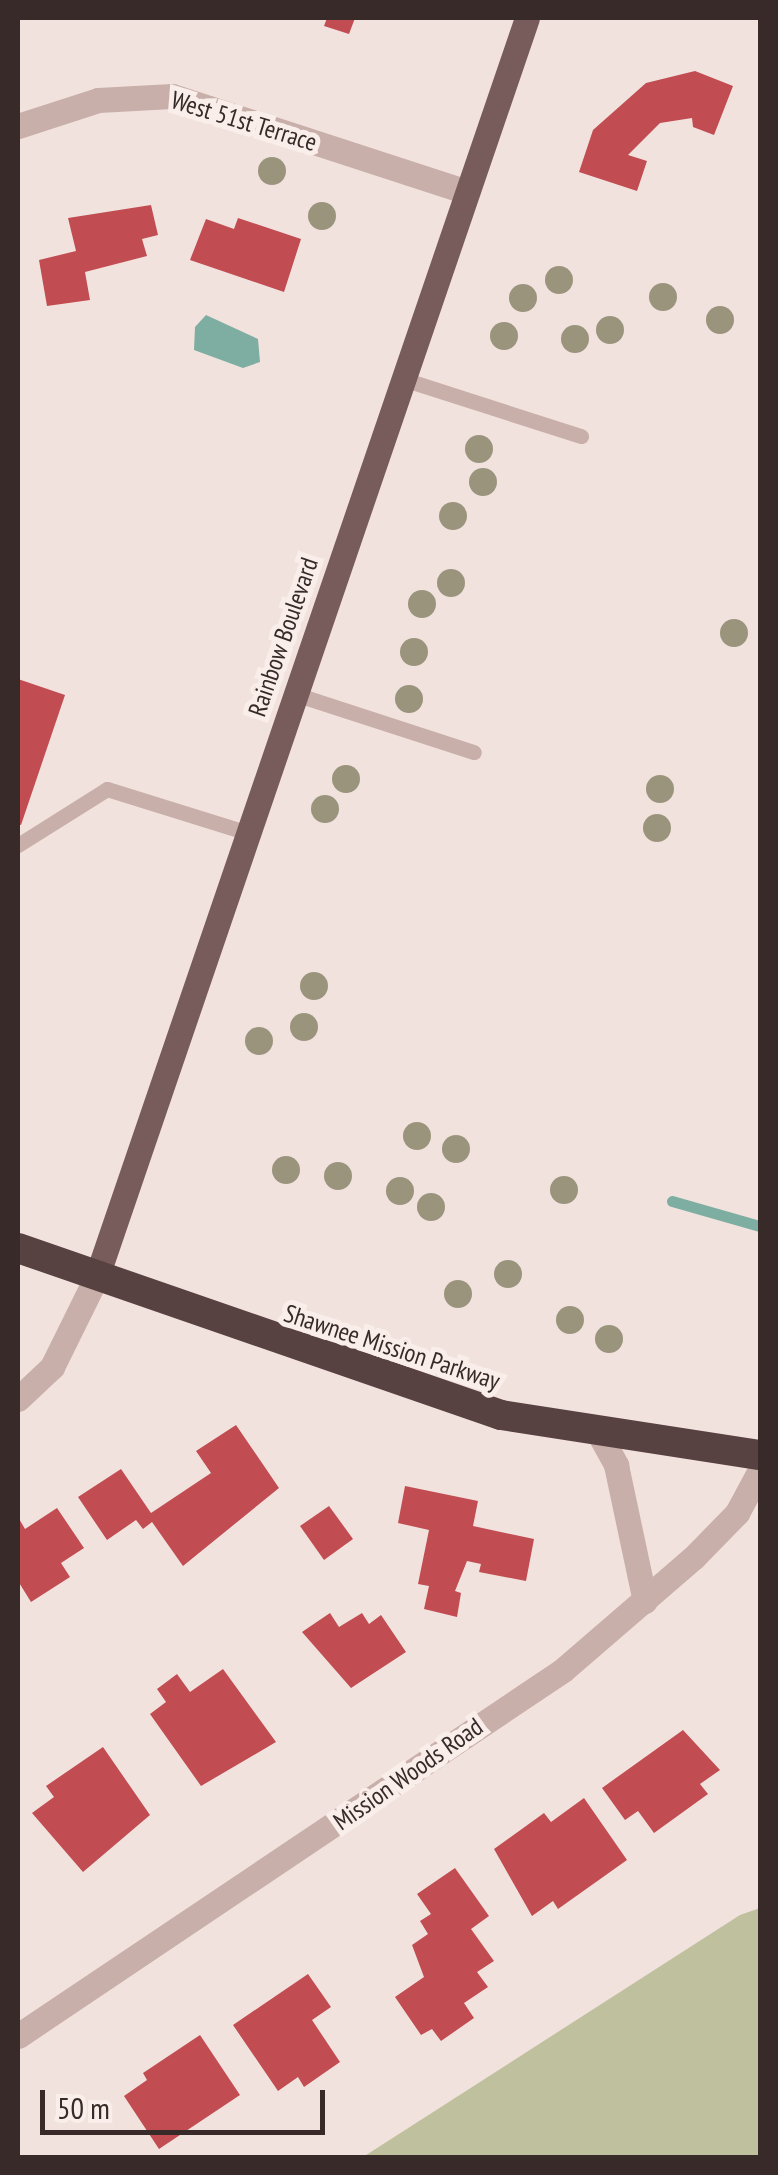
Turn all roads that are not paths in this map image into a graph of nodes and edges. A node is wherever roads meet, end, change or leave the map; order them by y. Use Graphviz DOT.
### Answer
graph roads {
  1 [pos="526,18"];
  2 [pos="18,126"];
  3 [pos="467,192"];
  4 [pos="403,379"];
  5 [pos="581,436"];
  6 [pos="295,694"];
  7 [pos="474,752"];
  8 [pos="248,833"];
  9 [pos="18,846"];
  10 [pos="18,1248"];
  11 [pos="97,1276"];
  12 [pos="18,1399"];
  13 [pos="598,1432"];
  14 [pos="760,1455"];
  15 [pos="760,1470"];
  16 [pos="645,1601"];
  17 [pos="18,2036"];
  1 -- 3 [label="main road, Rainbow Boulevard"];
  2 -- 3 [label="street, West 51st Terrace"];
  3 -- 4 [label="main road, Rainbow Boulevard"];
  4 -- 5 [label="lane"];
  4 -- 6 [label="main road, Rainbow Boulevard"];
  6 -- 7 [label="lane"];
  6 -- 8 [label="main road, Rainbow Boulevard"];
  8 -- 9 [label="lane"];
  8 -- 11 [label="main road, Rainbow Boulevard"];
  10 -- 11 [label="highway, Shawnee Mission Parkway"];
  11 -- 12 [label="street"];
  11 -- 13 [label="highway, Shawnee Mission Parkway"];
  13 -- 14 [label="highway, Shawnee Mission Parkway"];
  13 -- 16 [label="street"];
  15 -- 16 [label="street, Mission Woods Road"];
  16 -- 17 [label="street, Mission Woods Road"];
}
